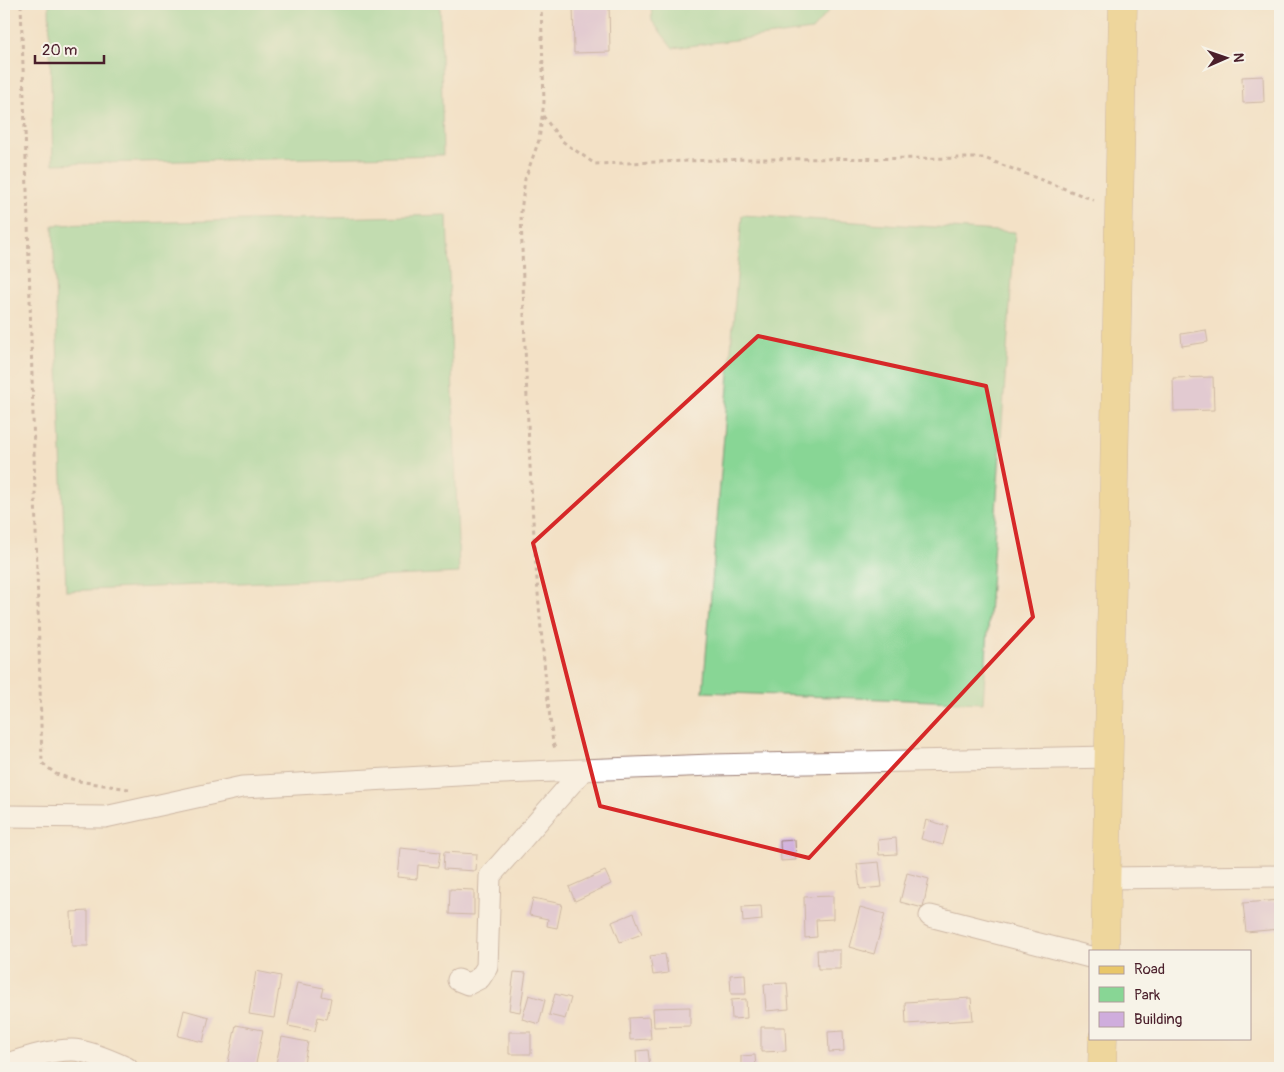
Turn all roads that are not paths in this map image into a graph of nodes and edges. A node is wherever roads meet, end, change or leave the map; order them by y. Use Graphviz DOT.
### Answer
graph roads {
  1 [pos="1123,4"];
  2 [pos="1109,757"];
  3 [pos="573,770"];
  4 [pos="4,816"];
  5 [pos="1280,876"];
  6 [pos="1106,878"];
  7 [pos="930,916"];
  8 [pos="1105,950"];
  9 [pos="1089,957"];
  10 [pos="458,980"];
  11 [pos="1103,1040"];
  12 [pos="4,1065"];
  13 [pos="127,1068"];
  14 [pos="1102,1068"];
  1 -- 2 [label="main road"];
  2 -- 3 [label="street"];
  2 -- 6 [label="main road"];
  3 -- 4 [label="street"];
  3 -- 10 [label="street"];
  5 -- 6 [label="street"];
  6 -- 8 [label="main road"];
  7 -- 9 [label="street"];
  11 -- 14 [label="main road"];
  12 -- 13 [label="street"];
}
